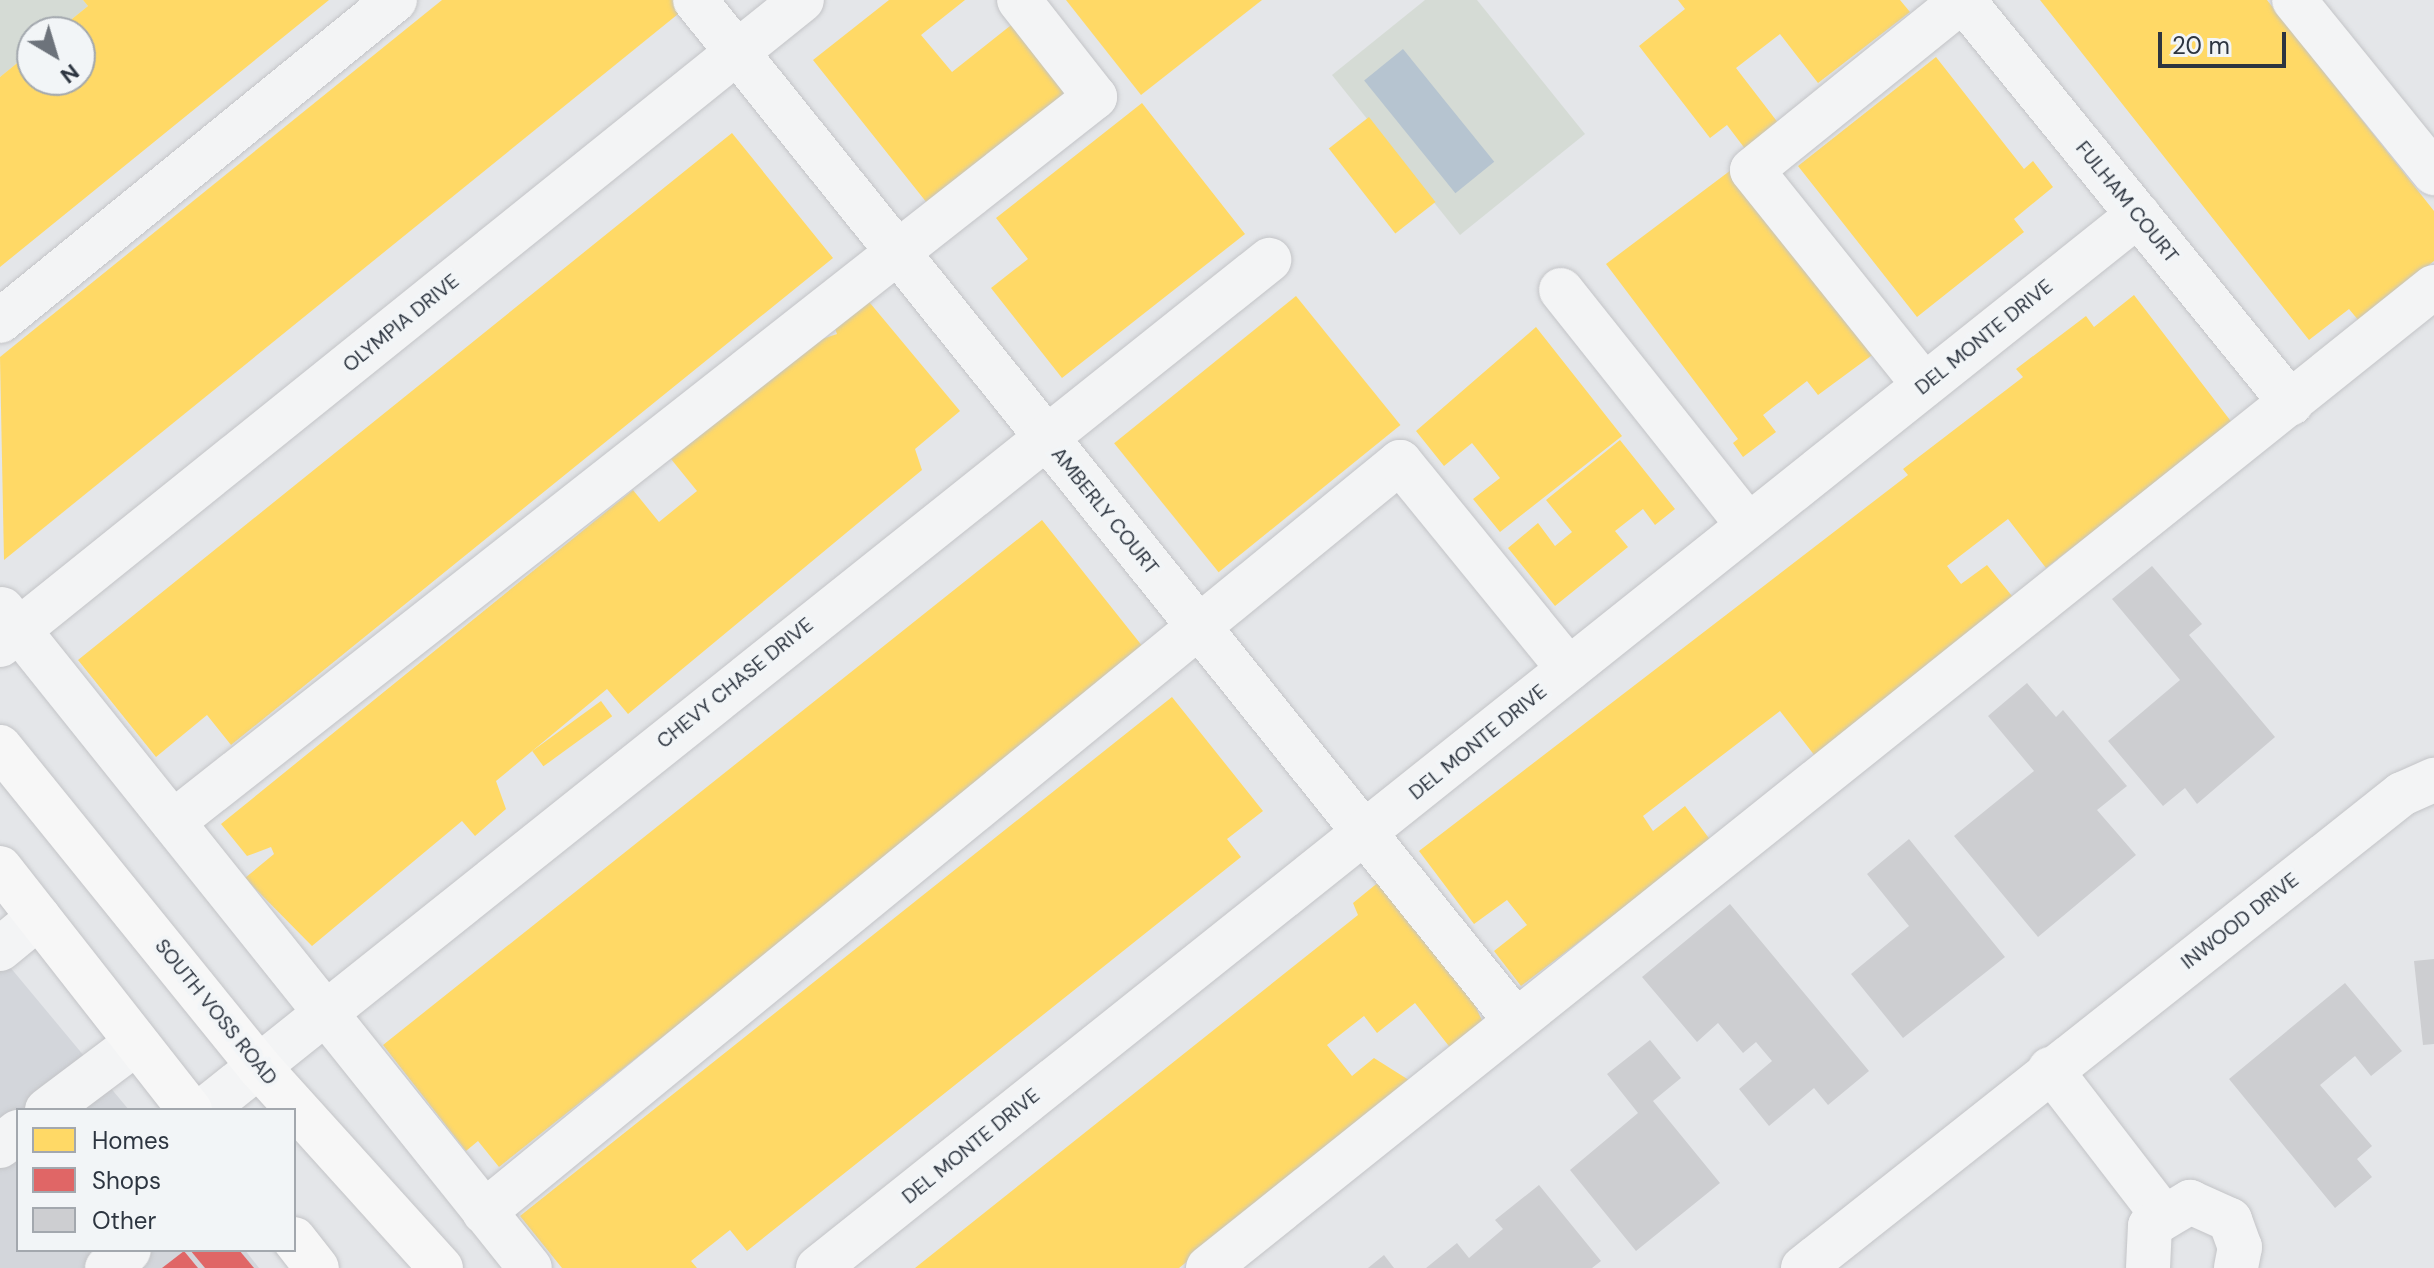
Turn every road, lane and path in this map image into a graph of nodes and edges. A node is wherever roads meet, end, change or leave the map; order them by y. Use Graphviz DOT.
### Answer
graph roads {
  1 [pos="395,0"];
  2 [pos="695,0"];
  3 [pos="802,0"];
  4 [pos="1019,0"];
  5 [pos="1963,0"];
  6 [pos="2294,0"];
  7 [pos="737,52"];
  8 [pos="2434,173"];
  9 [pos="2138,215"];
  10 [pos="896,251"];
  11 [pos="1269,260"];
  12 [pos="2434,287"];
  13 [pos="1561,290"];
  14 [pos="0,321"];
  15 [pos="1924,385"];
  16 [pos="2291,403"];
  17 [pos="1045,436"];
  18 [pos="1748,525"];
  19 [pos="6,627"];
  20 [pos="1202,630"];
  21 [pos="1569,669"];
  22 [pos="0,747"];
  23 [pos="2434,780"];
  24 [pos="173,822"];
  25 [pos="1364,832"];
  26 [pos="0,868"];
  27 [pos="39,917"];
  28 [pos="0,949"];
  29 [pos="324,1011"];
  30 [pos="1516,1021"];
  31 [pos="135,1044"];
  32 [pos="260,1068"];
  33 [pos="2050,1069"];
  34 [pos="50,1108"];
  35 [pos="188,1108"];
  36 [pos="207,1108"];
  37 [pos="16,1134"];
  38 [pos="0,1146"];
  39 [pos="484,1212"];
  40 [pos="2161,1213"];
  41 [pos="127,1252"];
  42 [pos="107,1268"];
  43 [pos="441,1268"];
  44 [pos="530,1268"];
  45 [pos="818,1268"];
  46 [pos="1208,1268"];
  47 [pos="1803,1268"];
  48 [pos="2148,1268"];
  49 [pos="2236,1268"];
  1 -- 14 [label="street"];
  2 -- 7 [label="street, AMBERLY COURT"];
  3 -- 7 [label="street, OLYMPIA DRIVE"];
  4 -- 10 [label="street"];
  5 -- 9 [label="street, FULHAM COURT"];
  5 -- 15 [label="street"];
  6 -- 8 [label="street"];
  7 -- 10 [label="street, AMBERLY COURT"];
  7 -- 19 [label="street, OLYMPIA DRIVE"];
  9 -- 15 [label="street, DEL MONTE DRIVE"];
  9 -- 16 [label="street, FULHAM COURT"];
  10 -- 17 [label="street, AMBERLY COURT"];
  10 -- 24 [label="street"];
  11 -- 17 [label="street, CHEVY CHASE DRIVE"];
  12 -- 16 [label="street"];
  13 -- 18 [label="street"];
  15 -- 18 [label="street, DEL MONTE DRIVE"];
  16 -- 30 [label="street"];
  17 -- 20 [label="street, AMBERLY COURT"];
  17 -- 29 [label="street, CHEVY CHASE DRIVE"];
  18 -- 21 [label="street, DEL MONTE DRIVE"];
  19 -- 24 [label="street"];
  20 -- 21 [label="street"];
  20 -- 25 [label="street, AMBERLY COURT"];
  20 -- 39 [label="street"];
  21 -- 25 [label="street, DEL MONTE DRIVE"];
  22 -- 32 [label="main road, SOUTH VOSS ROAD"];
  23 -- 33 [label="street, INWOOD DRIVE"];
  24 -- 29 [label="street"];
  25 -- 30 [label="street, AMBERLY COURT"];
  25 -- 45 [label="street, DEL MONTE DRIVE"];
  26 -- 27 [label="main road"];
  27 -- 28 [label="street"];
  27 -- 31 [label="main road"];
  29 -- 32 [label="street, CHEVY CHASE DRIVE"];
  29 -- 39 [label="street"];
  30 -- 46 [label="street"];
  31 -- 34 [label="street"];
  31 -- 35 [label="main road"];
  32 -- 36 [label="street, CHEVY CHASE DRIVE"];
  32 -- 43 [label="main road, SOUTH VOSS ROAD"];
  33 -- 40 [label="street"];
  33 -- 47 [label="street, INWOOD DRIVE"];
  37 -- 38 [label="street"];
  39 -- 44 [label="street"];
  40 -- 48 [label="street"];
  40 -- 49 [label="street"];
  41 -- 42 [label="street"];
}
